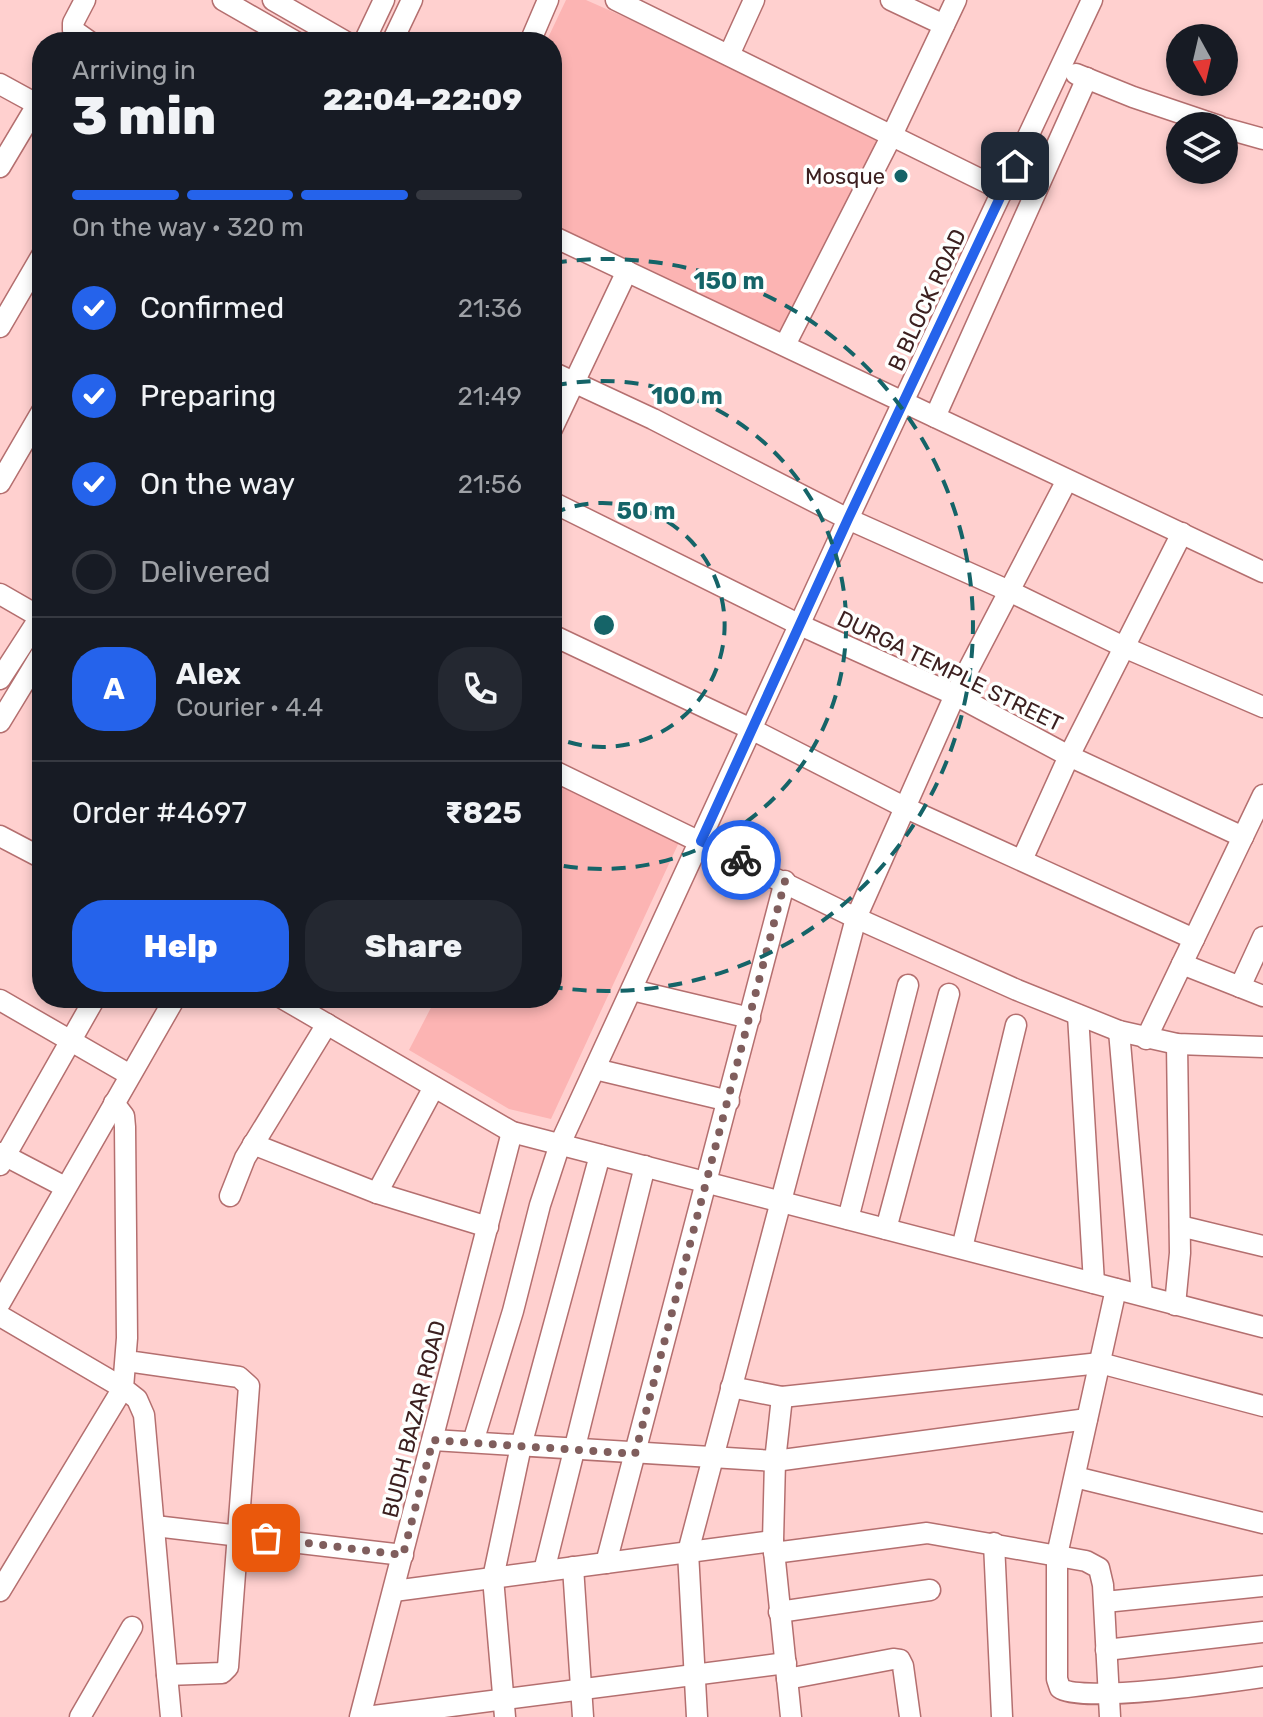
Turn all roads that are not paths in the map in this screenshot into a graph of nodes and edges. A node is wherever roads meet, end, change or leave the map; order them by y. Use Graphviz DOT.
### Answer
graph roads {
  1 [pos="85,0"];
  2 [pos="223,0"];
  3 [pos="273,0"];
  4 [pos="384,0"];
  5 [pos="412,0"];
  6 [pos="548,0"];
  7 [pos="616,0"];
  8 [pos="754,0"];
  9 [pos="891,0"];
  10 [pos="956,0"];
  11 [pos="1092,0"];
  12 [pos="944,25"];
  13 [pos="76,32"];
  14 [pos="259,32"];
  15 [pos="329,32"];
  16 [pos="369,32"];
  17 [pos="397,32"];
  18 [pos="534,32"];
  19 [pos="729,55"];
  20 [pos="1061,67"];
  21 [pos="1087,78"];
  22 [pos="0,84"];
  23 [pos="32,102"];
  24 [pos="1178,112"];
  25 [pos="32,118"];
  26 [pos="1238,132"];
  27 [pos="892,135"];
  28 [pos="1263,139"];
  29 [pos="0,167"];
  30 [pos="1004,191"];
  31 [pos="562,241"];
  32 [pos="627,271"];
  33 [pos="32,272"];
  34 [pos="0,327"];
  35 [pos="785,345"];
  36 [pos="562,377"];
  37 [pos="574,382"];
  38 [pos="905,402"];
  39 [pos="562,408"];
  40 [pos="935,417"];
  41 [pos="32,428"];
  42 [pos="1067,480"];
  43 [pos="0,483"];
  44 [pos="562,507"];
  45 [pos="848,519"];
  46 [pos="1182,533"];
  47 [pos="1263,572"];
  48 [pos="1009,591"];
  49 [pos="0,594"];
  50 [pos="32,611"];
  51 [pos="800,625"];
  52 [pos="32,630"];
  53 [pos="562,640"];
  54 [pos="1126,648"];
  55 [pos="32,669"];
  56 [pos="0,679"];
  57 [pos="955,695"];
  58 [pos="1263,707"];
  59 [pos="0,722"];
  60 [pos="753,730"];
  61 [pos="1069,756"];
  62 [pos="562,775"];
  63 [pos="1263,795"];
  64 [pos="906,808"];
  65 [pos="0,836"];
  66 [pos="1243,837"];
  67 [pos="701,841"];
  68 [pos="32,853"];
  69 [pos="1022,860"];
  70 [pos="785,881"];
  71 [pos="856,918"];
  72 [pos="1263,937"];
  73 [pos="1194,939"];
  74 [pos="1182,964"];
  75 [pos="908,985"];
  76 [pos="1240,987"];
  77 [pos="632,990"];
  78 [pos="949,994"];
  79 [pos="1263,996"];
  80 [pos="0,1000"];
  81 [pos="89,1008"];
  82 [pos="169,1008"];
  83 [pos="299,1008"];
  84 [pos="1078,1015"];
  85 [pos="750,1018"];
  86 [pos="327,1024"];
  87 [pos="1016,1025"];
  88 [pos="1119,1031"];
  89 [pos="1146,1039"];
  90 [pos="71,1040"];
  91 [pos="1177,1044"];
  92 [pos="1263,1047"];
  93 [pos="595,1069"];
  94 [pos="130,1075"];
  95 [pos="434,1087"];
  96 [pos="729,1101"];
  97 [pos="114,1103"];
  98 [pos="512,1132"];
  99 [pos="253,1144"];
  100 [pos="560,1144"];
  101 [pos="600,1155"];
  102 [pos="2,1158"];
  103 [pos="645,1166"];
  104 [pos="708,1183"];
  105 [pos="65,1187"];
  106 [pos="377,1193"];
  107 [pos="230,1196"];
  108 [pos="779,1201"];
  109 [pos="848,1219"];
  110 [pos="1180,1226"];
  111 [pos="488,1227"];
  112 [pos="886,1229"];
  113 [pos="1263,1246"];
  114 [pos="962,1248"];
  115 [pos="1094,1283"];
  116 [pos="1116,1289"];
  117 [pos="1142,1295"];
  118 [pos="0,1303"];
  119 [pos="1175,1305"];
  120 [pos="0,1316"];
  121 [pos="1263,1327"];
  122 [pos="127,1361"];
  123 [pos="1100,1363"];
  124 [pos="731,1387"];
  125 [pos="123,1388"];
  126 [pos="782,1397"];
  127 [pos="1263,1406"];
  128 [pos="1087,1419"];
  129 [pos="433,1440"];
  130 [pos="473,1442"];
  131 [pos="521,1446"];
  132 [pos="575,1449"];
  133 [pos="635,1454"];
  134 [pos="714,1458"];
  135 [pos="775,1461"];
  136 [pos="1075,1477"];
  137 [pos="1263,1523"];
  138 [pos="155,1526"];
  139 [pos="239,1535"];
  140 [pos="994,1543"];
  141 [pos="773,1547"];
  142 [pos="688,1552"];
  143 [pos="403,1555"];
  144 [pos="1057,1555"];
  145 [pos="606,1563"];
  146 [pos="573,1567"];
  147 [pos="544,1571"];
  148 [pos="493,1578"];
  149 [pos="1263,1586"];
  150 [pos="930,1590"];
  151 [pos="0,1591"];
  152 [pos="394,1591"];
  153 [pos="1105,1602"];
  154 [pos="779,1612"];
  155 [pos="132,1627"];
  156 [pos="1263,1632"];
  157 [pos="1106,1650"];
  158 [pos="786,1671"];
  159 [pos="167,1675"];
  160 [pos="695,1675"];
  161 [pos="1263,1677"];
  162 [pos="581,1689"];
  163 [pos="1108,1694"];
  164 [pos="504,1708"];
  165 [pos="393,1715"];
  166 [pos="80,1717"];
  167 [pos="171,1717"];
  168 [pos="360,1717"];
  169 [pos="366,1717"];
  170 [pos="583,1717"];
  171 [pos="697,1717"];
  172 [pos="791,1717"];
  173 [pos="910,1717"];
  174 [pos="1002,1717"];
  175 [pos="1110,1717"];
  1 -- 13 [label="street"];
  2 -- 14 [label="street"];
  3 -- 15 [label="street"];
  4 -- 16 [label="street"];
  5 -- 17 [label="street"];
  6 -- 18 [label="street"];
  7 -- 19 [label="street"];
  8 -- 19 [label="street"];
  9 -- 12 [label="street"];
  10 -- 12 [label="street"];
  11 -- 20 [label="street, B BLOCK ROAD"];
  12 -- 27 [label="street"];
  19 -- 27 [label="street"];
  20 -- 21 [label="street"];
  20 -- 30 [label="street, B BLOCK ROAD"];
  21 -- 24 [label="street"];
  21 -- 40 [label="street"];
  22 -- 23 [label="street"];
  25 -- 29 [label="street"];
  26 -- 28 [label="street"];
  27 -- 30 [label="street"];
  27 -- 35 [label="street"];
  30 -- 38 [label="street, B BLOCK ROAD"];
  31 -- 32 [label="street"];
  32 -- 35 [label="street"];
  32 -- 37 [label="street"];
  33 -- 34 [label="street"];
  35 -- 38 [label="street"];
  36 -- 37 [label="street"];
  37 -- 39 [label="street"];
  37 -- 45 [label="street"];
  38 -- 40 [label="street"];
  38 -- 45 [label="street, B BLOCK ROAD"];
  40 -- 42 [label="street"];
  41 -- 43 [label="street"];
  42 -- 46 [label="street"];
  42 -- 48 [label="street"];
  44 -- 51 [label="street, DURGA TEMPLE STREET"];
  45 -- 48 [label="street"];
  45 -- 51 [label="street, B BLOCK ROAD"];
  46 -- 47 [label="street"];
  46 -- 54 [label="street"];
  48 -- 54 [label="street"];
  48 -- 57 [label="street"];
  49 -- 50 [label="street"];
  51 -- 57 [label="street, DURGA TEMPLE STREET"];
  51 -- 60 [label="street, B BLOCK ROAD"];
  52 -- 56 [label="street"];
  53 -- 60 [label="street"];
  54 -- 58 [label="street"];
  54 -- 61 [label="street"];
  55 -- 59 [label="street"];
  57 -- 61 [label="street, DURGA TEMPLE STREET"];
  57 -- 64 [label="street"];
  60 -- 64 [label="street"];
  60 -- 67 [label="street, B BLOCK ROAD"];
  61 -- 66 [label="street, DURGA TEMPLE STREET"];
  61 -- 69 [label="street"];
  62 -- 67 [label="street"];
  63 -- 66 [label="street"];
  64 -- 69 [label="street"];
  64 -- 71 [label="street"];
  65 -- 68 [label="street"];
  66 -- 73 [label="street"];
  67 -- 70 [label="street"];
  67 -- 77 [label="street, B BLOCK ROAD"];
  69 -- 73 [label="street"];
  70 -- 71 [label="street"];
  70 -- 85 [label="street"];
  71 -- 84 [label="street"];
  71 -- 108 [label="street"];
  72 -- 76 [label="street"];
  73 -- 74 [label="street"];
  74 -- 76 [label="street"];
  74 -- 89 [label="street"];
  75 -- 109 [label="street"];
  76 -- 79 [label="street"];
  77 -- 85 [label="street"];
  77 -- 93 [label="street, B BLOCK ROAD"];
  78 -- 112 [label="street"];
  80 -- 90 [label="street"];
  81 -- 90 [label="street"];
  82 -- 94 [label="street"];
  83 -- 86 [label="street"];
  84 -- 88 [label="street"];
  84 -- 115 [label="street"];
  85 -- 96 [label="street"];
  86 -- 95 [label="street"];
  86 -- 99 [label="street"];
  87 -- 114 [label="street"];
  88 -- 89 [label="street"];
  88 -- 117 [label="street"];
  89 -- 91 [label="street"];
  90 -- 94 [label="street"];
  90 -- 102 [label="street"];
  91 -- 92 [label="street"];
  91 -- 110 [label="street"];
  93 -- 96 [label="street"];
  93 -- 100 [label="street, B BLOCK ROAD"];
  94 -- 97 [label="street"];
  95 -- 98 [label="street"];
  95 -- 106 [label="street"];
  96 -- 104 [label="street"];
  97 -- 105 [label="street"];
  97 -- 122 [label="street"];
  98 -- 100 [label="street"];
  98 -- 111 [label="street, BUDH BAZAR ROAD"];
  99 -- 106 [label="street"];
  99 -- 107 [label="street"];
  100 -- 101 [label="street"];
  100 -- 130 [label="street, B BLOCK ROAD"];
  101 -- 103 [label="street"];
  101 -- 131 [label="street"];
  102 -- 105 [label="street"];
  103 -- 104 [label="street"];
  103 -- 132 [label="street"];
  104 -- 108 [label="street"];
  104 -- 133 [label="street"];
  105 -- 118 [label="street"];
  106 -- 111 [label="street"];
  108 -- 109 [label="street"];
  108 -- 124 [label="street"];
  109 -- 112 [label="street"];
  110 -- 113 [label="street"];
  110 -- 119 [label="street"];
  111 -- 129 [label="street, BUDH BAZAR ROAD"];
  112 -- 114 [label="street"];
  114 -- 115 [label="street"];
  115 -- 116 [label="street"];
  116 -- 117 [label="street"];
  116 -- 123 [label="street"];
  117 -- 119 [label="street"];
  119 -- 121 [label="street"];
  120 -- 125 [label="street"];
  122 -- 125 [label="street"];
  122 -- 139 [label="street"];
  123 -- 126 [label="street"];
  123 -- 127 [label="street"];
  123 -- 128 [label="street"];
  124 -- 126 [label="street"];
  124 -- 134 [label="street"];
  125 -- 138 [label="street"];
  125 -- 151 [label="street"];
  126 -- 135 [label="street"];
  128 -- 135 [label="street"];
  128 -- 136 [label="street"];
  129 -- 130 [label="street"];
  129 -- 143 [label="street, BUDH BAZAR ROAD"];
  130 -- 131 [label="street"];
  131 -- 132 [label="street"];
  131 -- 148 [label="street"];
  132 -- 133 [label="street"];
  132 -- 147 [label="street"];
  133 -- 134 [label="street"];
  133 -- 145 [label="street"];
  134 -- 135 [label="street"];
  134 -- 142 [label="street"];
  135 -- 141 [label="street"];
  136 -- 137 [label="street"];
  136 -- 144 [label="street"];
  138 -- 139 [label="street"];
  138 -- 159 [label="street"];
  139 -- 143 [label="street"];
  139 -- 159 [label="street"];
  140 -- 141 [label="street"];
  140 -- 144 [label="street"];
  140 -- 174 [label="street"];
  141 -- 142 [label="street"];
  141 -- 154 [label="street"];
  142 -- 145 [label="street"];
  142 -- 160 [label="street"];
  143 -- 152 [label="street, BUDH BAZAR ROAD"];
  144 -- 153 [label="street"];
  144 -- 163 [label="street"];
  145 -- 146 [label="street"];
  146 -- 147 [label="street"];
  146 -- 162 [label="street"];
  147 -- 148 [label="street"];
  148 -- 152 [label="street"];
  148 -- 164 [label="street"];
  149 -- 153 [label="street"];
  150 -- 154 [label="street"];
  152 -- 168 [label="street, BUDH BAZAR ROAD"];
  153 -- 157 [label="street"];
  154 -- 158 [label="street"];
  155 -- 166 [label="street"];
  156 -- 157 [label="street"];
  157 -- 163 [label="street"];
  158 -- 160 [label="street"];
  158 -- 172 [label="street"];
  158 -- 173 [label="street"];
  159 -- 167 [label="street"];
  160 -- 162 [label="street"];
  160 -- 171 [label="street"];
  161 -- 163 [label="street"];
  162 -- 164 [label="street"];
  162 -- 170 [label="street"];
  163 -- 175 [label="street"];
  164 -- 165 [label="street"];
  165 -- 169 [label="street"];
}
